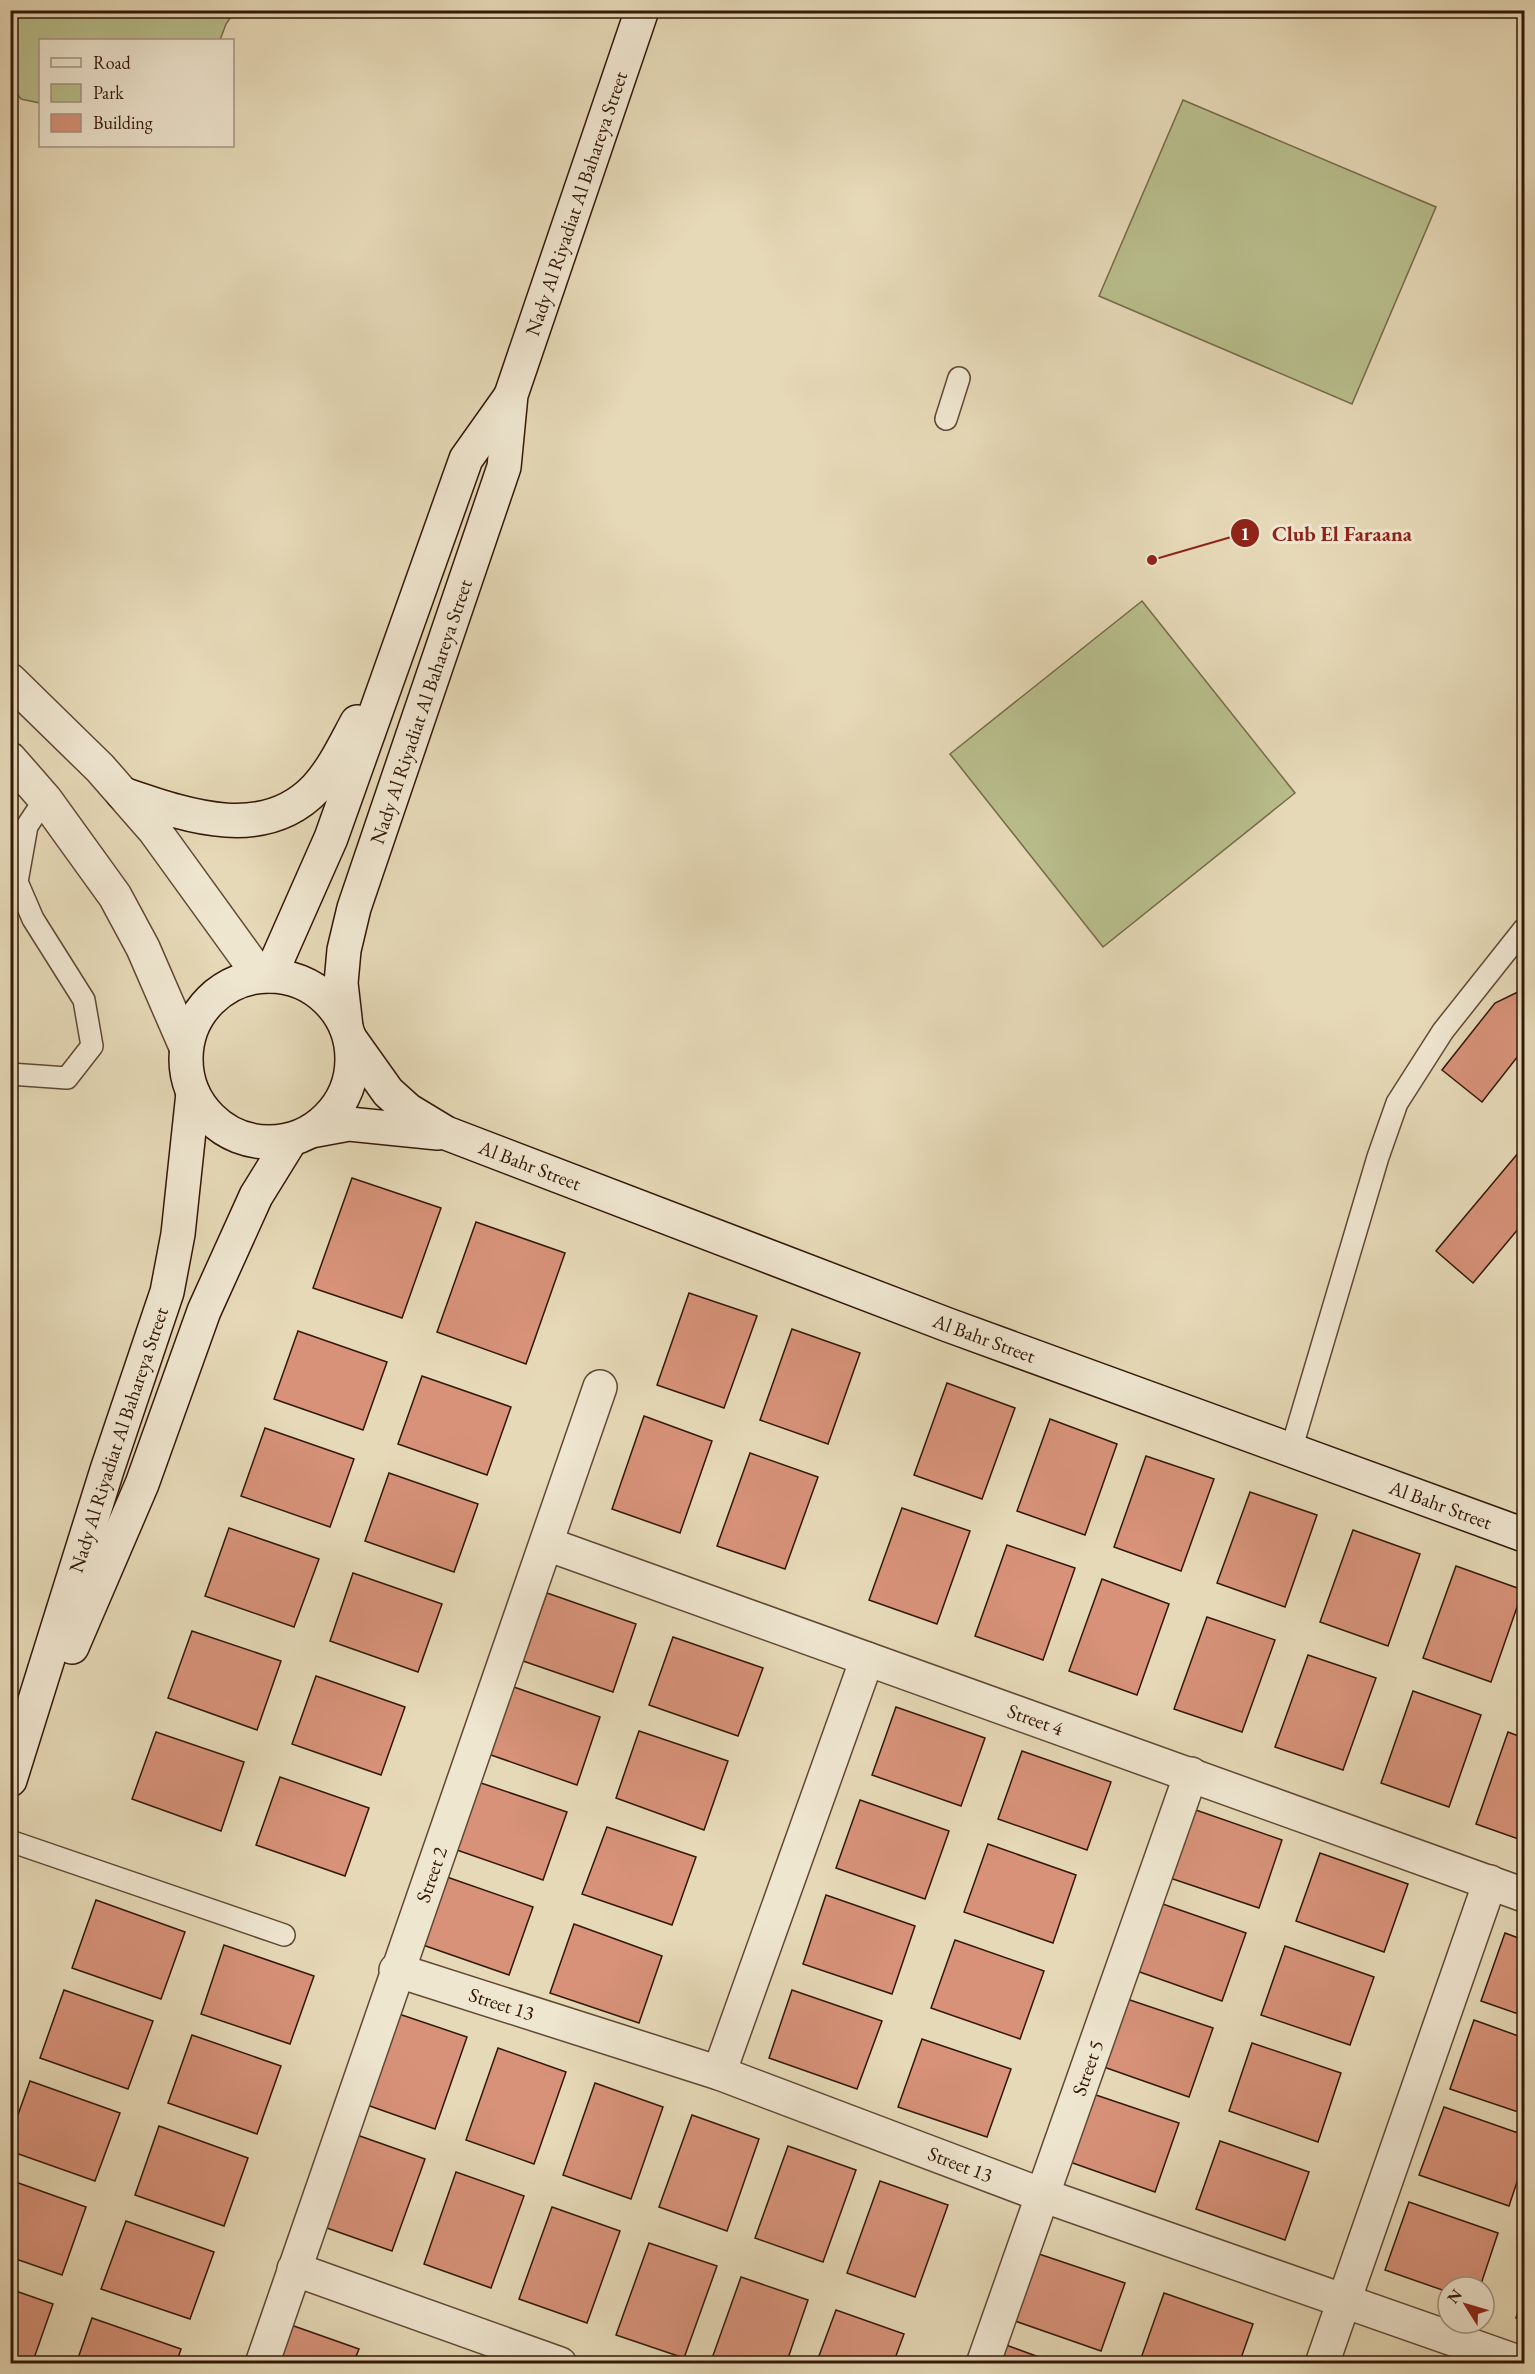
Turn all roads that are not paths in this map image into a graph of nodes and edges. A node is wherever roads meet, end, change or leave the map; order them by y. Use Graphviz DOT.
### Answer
graph roads {
  1 [pos="642,10"];
  2 [pos="958,378"];
  3 [pos="511,395"];
  4 [pos="945,419"];
  5 [pos="400,644"];
  6 [pos="10,680"];
  7 [pos="10,759"];
  8 [pos="123,794"];
  9 [pos="45,799"];
  10 [pos="1524,929"];
  11 [pos="265,976"];
  12 [pos="349,1034"];
  13 [pos="186,1047"];
  14 [pos="10,1074"];
  15 [pos="193,1094"];
  16 [pos="446,1134"];
  17 [pos="300,1136"];
  18 [pos="600,1387"];
  19 [pos="1291,1450"];
  20 [pos="1524,1535"];
  21 [pos="547,1544"];
  22 [pos="867,1659"];
  23 [pos="1191,1774"];
  24 [pos="10,1780"];
  25 [pos="10,1789"];
  26 [pos="10,1841"];
  27 [pos="1490,1882"];
  28 [pos="1524,1894"];
  29 [pos="284,1935"];
  30 [pos="396,1970"];
  31 [pos="719,2073"];
  32 [pos="1042,2195"];
  33 [pos="294,2269"];
  34 [pos="1344,2301"];
  35 [pos="262,2364"];
  36 [pos="560,2364"];
  37 [pos="983,2364"];
  38 [pos="1322,2364"];
  39 [pos="1524,2364"];
  1 -- 3 [label="street, Nady Al Riyadiat Al Bahareya Street"];
  2 -- 4 [label="lane"];
  3 -- 5 [label="street, Nady Al Riyadiat Al Bahareya Street"];
  3 -- 12 [label="street, Nady Al Riyadiat Al Bahareya Street"];
  5 -- 8 [label="street"];
  5 -- 11 [label="street, Nady Al Riyadiat Al Bahareya Street"];
  6 -- 8 [label="street"];
  7 -- 9 [label="street"];
  8 -- 11 [label="street"];
  9 -- 13 [label="street"];
  9 -- 14 [label="lane"];
  10 -- 19 [label="lane"];
  11 -- 12 [label="street"];
  11 -- 13 [label="street"];
  12 -- 16 [label="street, Al Bahr Street"];
  12 -- 17 [label="street"];
  13 -- 15 [label="street"];
  15 -- 17 [label="street"];
  15 -- 24 [label="street, Nady Al Riyadiat Al Bahareya Street"];
  16 -- 17 [label="street, Al Bahr Street"];
  16 -- 19 [label="street, Al Bahr Street"];
  17 -- 25 [label="street, Nady Al Riyadiat Al Bahareya Street"];
  18 -- 21 [label="street, Street 2"];
  19 -- 20 [label="street, Al Bahr Street"];
  21 -- 22 [label="street, Street 4"];
  21 -- 30 [label="street, Street 2"];
  22 -- 23 [label="street, Street 4"];
  22 -- 31 [label="street"];
  23 -- 27 [label="street, Street 4"];
  23 -- 32 [label="street, Street 5"];
  26 -- 29 [label="lane"];
  27 -- 28 [label="street, Street 4"];
  27 -- 34 [label="street"];
  30 -- 31 [label="street, Street 13"];
  30 -- 33 [label="street, Street 2"];
  31 -- 32 [label="street, Street 13"];
  32 -- 34 [label="street, Street 13"];
  32 -- 37 [label="street, Street 5"];
  33 -- 35 [label="street, Street 2"];
  33 -- 36 [label="street"];
  34 -- 38 [label="street"];
  34 -- 39 [label="street, Street 13"];
}
